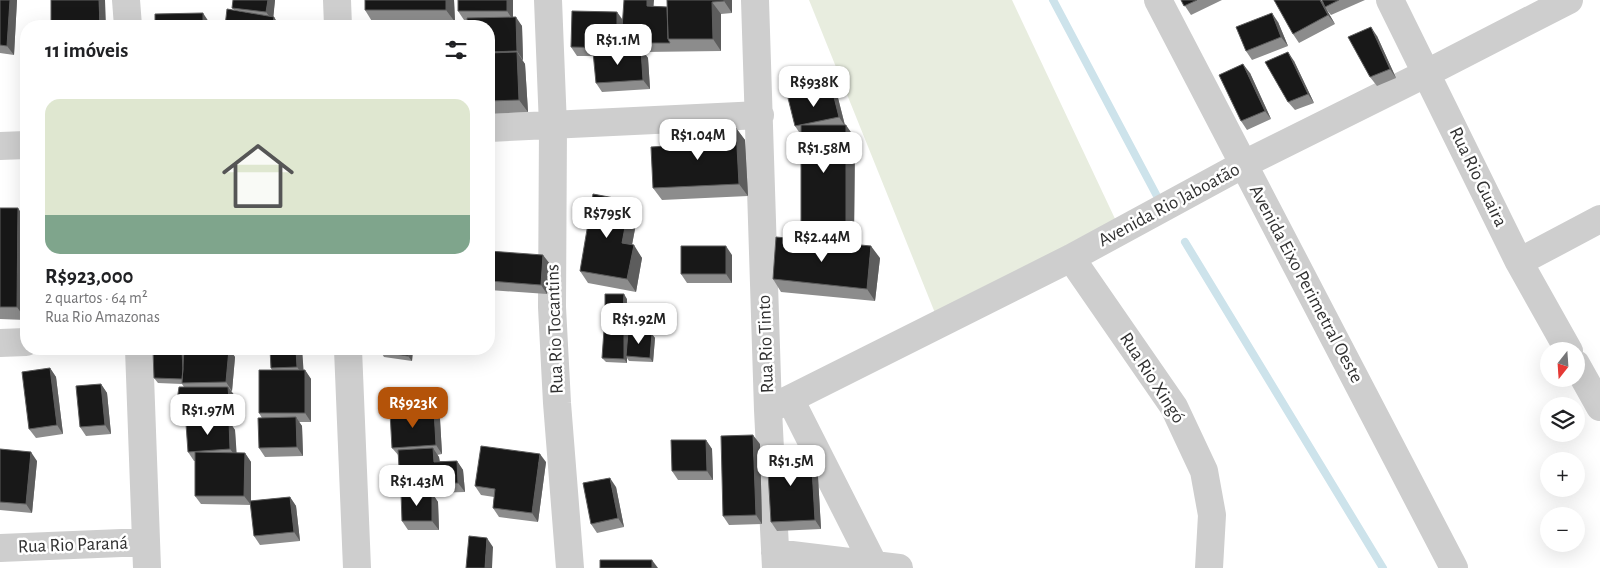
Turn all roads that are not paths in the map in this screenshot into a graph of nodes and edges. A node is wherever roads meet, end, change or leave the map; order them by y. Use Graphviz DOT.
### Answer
graph roads {
  1 [pos="126,0"];
  2 [pos="338,0"];
  3 [pos="548,0"];
  4 [pos="755,0"];
  5 [pos="1158,0"];
  6 [pos="1390,0"];
  7 [pos="1569,0"];
  8 [pos="128,20"];
  9 [pos="338,20"];
  10 [pos="1427,73"];
  11 [pos="760,115"];
  12 [pos="553,126"];
  13 [pos="495,128"];
  14 [pos="20,145"];
  15 [pos="0,146"];
  16 [pos="1244,164"];
  17 [pos="1600,219"];
  18 [pos="1071,258"];
  19 [pos="1519,262"];
  20 [pos="20,342"];
  21 [pos="1564,342"];
  22 [pos="0,343"];
  23 [pos="140,355"];
  24 [pos="348,355"];
  25 [pos="1585,380"];
  26 [pos="779,404"];
  27 [pos="1600,407"];
  28 [pos="0,548"];
  29 [pos="147,555"];
  30 [pos="775,561"];
  31 [pos="887,566"];
  32 [pos="357,568"];
  33 [pos="570,568"];
  34 [pos="1209,568"];
  35 [pos="1454,568"];
  1 -- 8 [label="street"];
  2 -- 9 [label="street"];
  3 -- 12 [label="street, Rua Rio Tocantins"];
  4 -- 11 [label="street, Rua Rio Tinto"];
  5 -- 16 [label="street, Avenida Eixo Perimetral Oeste"];
  6 -- 10 [label="street, Rua Rio Guaira"];
  7 -- 10 [label="street, Avenida Rio Jaboatão"];
  10 -- 16 [label="street, Avenida Rio Jaboatão"];
  10 -- 19 [label="street, Rua Rio Guaira"];
  11 -- 12 [label="street"];
  11 -- 26 [label="street, Rua Rio Tinto"];
  12 -- 13 [label="street"];
  12 -- 33 [label="street, Rua Rio Tocantins"];
  14 -- 15 [label="street"];
  16 -- 18 [label="street, Avenida Rio Jaboatão"];
  16 -- 35 [label="street, Avenida Eixo Perimetral Oeste"];
  17 -- 19 [label="street"];
  18 -- 26 [label="street, Avenida Rio Jaboatão"];
  18 -- 34 [label="street, Rua Rio Xingó"];
  19 -- 21 [label="street, Rua Rio Guaira"];
  20 -- 22 [label="street"];
  23 -- 29 [label="street"];
  24 -- 32 [label="street"];
  25 -- 27 [label="street"];
  26 -- 30 [label="street, Rua Rio Tinto"];
  26 -- 31 [label="street, Rua Rio Tinto"];
  28 -- 29 [label="street, Rua Rio Paraná"];
  30 -- 31 [label="street"];
}
